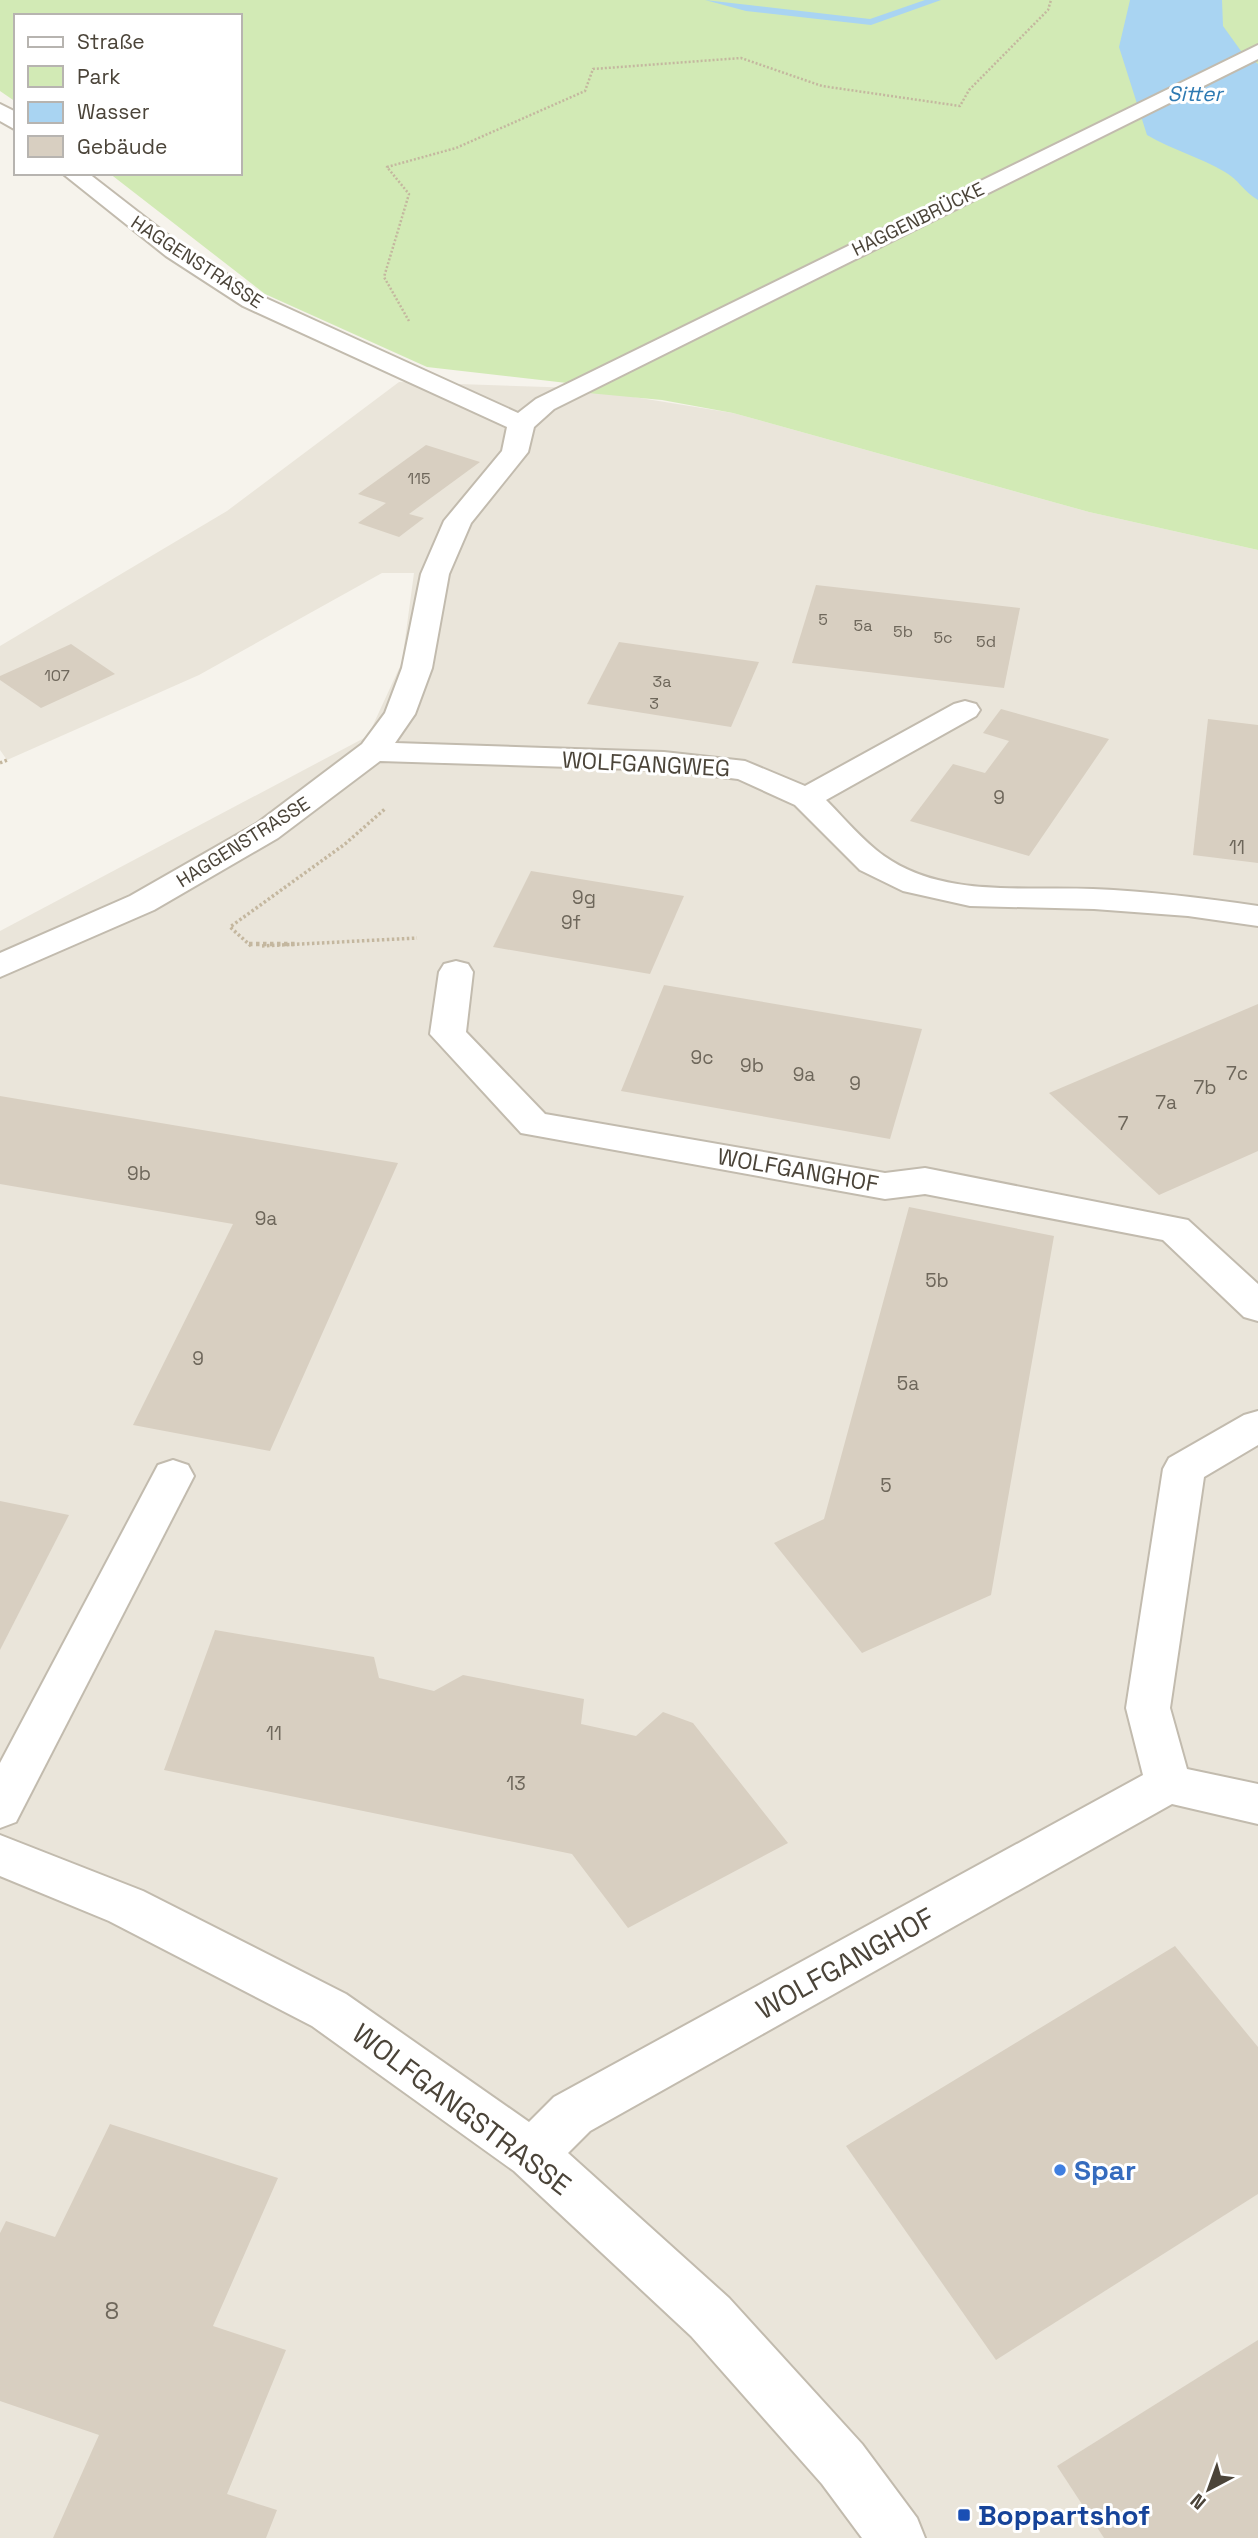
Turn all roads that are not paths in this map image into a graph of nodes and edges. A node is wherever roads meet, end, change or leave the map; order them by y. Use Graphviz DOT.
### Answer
graph roads {
  1 [pos="1258,51"];
  2 [pos="0,110"];
  3 [pos="14,122"];
  4 [pos="77,175"];
  5 [pos="521,424"];
  6 [pos="965,710"];
  7 [pos="373,751"];
  8 [pos="806,799"];
  9 [pos="1258,916"];
  10 [pos="0,966"];
  11 [pos="456,972"];
  12 [pos="1258,1307"];
  13 [pos="1258,1426"];
  14 [pos="173,1476"];
  15 [pos="1168,1784"];
  16 [pos="1258,1804"];
  17 [pos="0,1808"];
  18 [pos="0,1855"];
  19 [pos="532,2154"];
  20 [pos="897,2538"];
  1 -- 5 [label="street, HAGGENBRÜCKE"];
  2 -- 3 [label="street"];
  4 -- 5 [label="street, HAGGENSTRASSE"];
  5 -- 7 [label="street, HAGGENSTRASSE"];
  6 -- 8 [label="street"];
  7 -- 8 [label="street, WOLFGANGWEG"];
  7 -- 10 [label="street, HAGGENSTRASSE"];
  8 -- 9 [label="street, WOLFGANGWEG"];
  11 -- 12 [label="street, WOLFGANGHOF"];
  13 -- 15 [label="street"];
  14 -- 17 [label="street"];
  15 -- 16 [label="street"];
  15 -- 19 [label="street, WOLFGANGHOF"];
  18 -- 19 [label="street, WOLFGANGSTRASSE"];
  19 -- 20 [label="street, WOLFGANGSTRASSE"];
}
